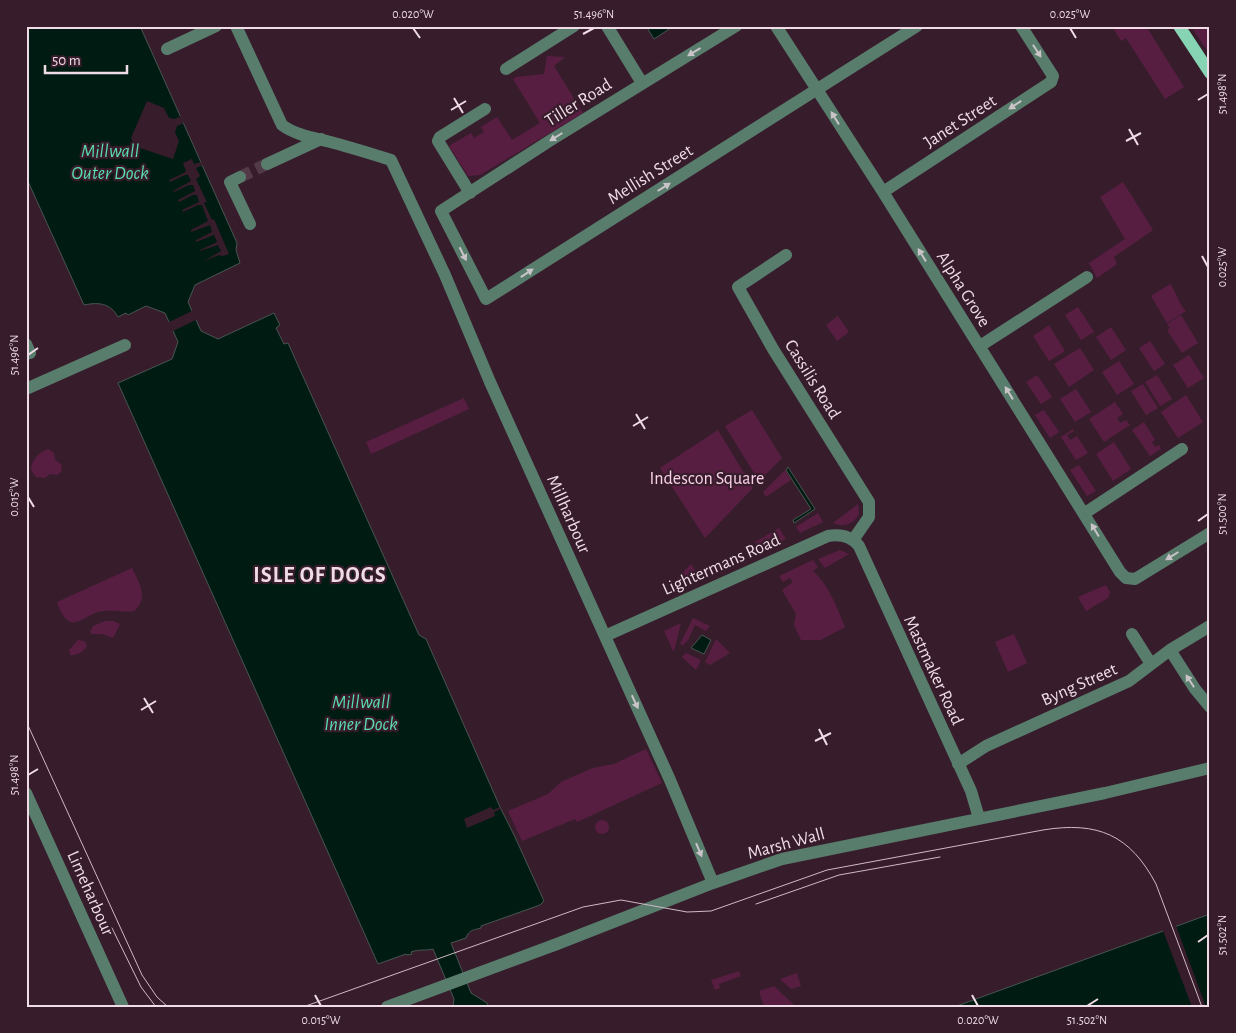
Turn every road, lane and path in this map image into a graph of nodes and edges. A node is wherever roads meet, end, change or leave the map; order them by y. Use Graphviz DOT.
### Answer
graph roads {
  1 [pos="216,26"];
  2 [pos="236,26"];
  3 [pos="574,26"];
  4 [pos="607,26"];
  5 [pos="736,26"];
  6 [pos="776,26"];
  7 [pos="917,26"];
  8 [pos="1020,26"];
  9 [pos="1179,26"];
  10 [pos="167,49"];
  11 [pos="506,69"];
  12 [pos="1210,74"];
  13 [pos="642,83"];
  14 [pos="818,90"];
  15 [pos="485,109"];
  16 [pos="321,139"];
  17 [pos="267,164"];
  18 [pos="240,177"];
  19 [pos="883,192"];
  20 [pos="470,193"];
  21 [pos="441,211"];
  22 [pos="250,224"];
  23 [pos="786,255"];
  24 [pos="1087,277"];
  25 [pos="26,344"];
  26 [pos="125,345"];
  27 [pos="980,346"];
  28 [pos="26,354"];
  29 [pos="26,389"];
  30 [pos="1182,449"];
  31 [pos="1085,513"];
  32 [pos="1210,533"];
  33 [pos="853,540"];
  34 [pos="1210,626"];
  35 [pos="1132,634"];
  36 [pos="605,636"];
  37 [pos="1170,650"];
  38 [pos="1151,664"];
  39 [pos="1210,707"];
  40 [pos="958,764"];
  41 [pos="1210,768"];
  42 [pos="26,793"];
  43 [pos="979,818"];
  44 [pos="713,883"];
  45 [pos="123,1007"];
  46 [pos="387,1007"];
  1 -- 10 [label="street"];
  2 -- 16 [label="street"];
  3 -- 11 [label="street"];
  4 -- 13 [label="street"];
  5 -- 13 [label="street, Tiller Road, one-way"];
  6 -- 14 [label="street, Alpha Grove"];
  7 -- 14 [label="street, Mellish Street"];
  8 -- 19 [label="street, Janet Street, one-way"];
  9 -- 12 [label="main road"];
  13 -- 20 [label="street, Tiller Road, one-way"];
  19 -- 14 [label="street, Alpha Grove, one-way"];
  21 -- 14 [label="street, Mellish Street, one-way"];
  15 -- 20 [label="street"];
  16 -- 17 [label="street"];
  16 -- 36 [label="street, Millharbour"];
  18 -- 22 [label="street"];
  27 -- 19 [label="street, Alpha Grove, one-way"];
  20 -- 21 [label="street, Tiller Road"];
  23 -- 33 [label="street, Cassilis Road"];
  24 -- 27 [label="street"];
  25 -- 28 [label="street"];
  26 -- 29 [label="street"];
  31 -- 27 [label="street, Alpha Grove, one-way"];
  30 -- 31 [label="street"];
  32 -- 31 [label="street, Alpha Grove, one-way"];
  33 -- 36 [label="street, Lightermans Road"];
  33 -- 40 [label="street, Mastmaker Road"];
  34 -- 37 [label="street, Byng Street"];
  35 -- 38 [label="street"];
  36 -- 44 [label="street, Millharbour, one-way"];
  37 -- 38 [label="street, Byng Street"];
  39 -- 37 [label="street, one-way"];
  38 -- 40 [label="street, Byng Street"];
  40 -- 43 [label="street, Mastmaker Road"];
  41 -- 43 [label="street, Marsh Wall"];
  42 -- 45 [label="street, Limeharbour"];
  43 -- 44 [label="street, Marsh Wall"];
  44 -- 46 [label="street, Marsh Wall"];
}
